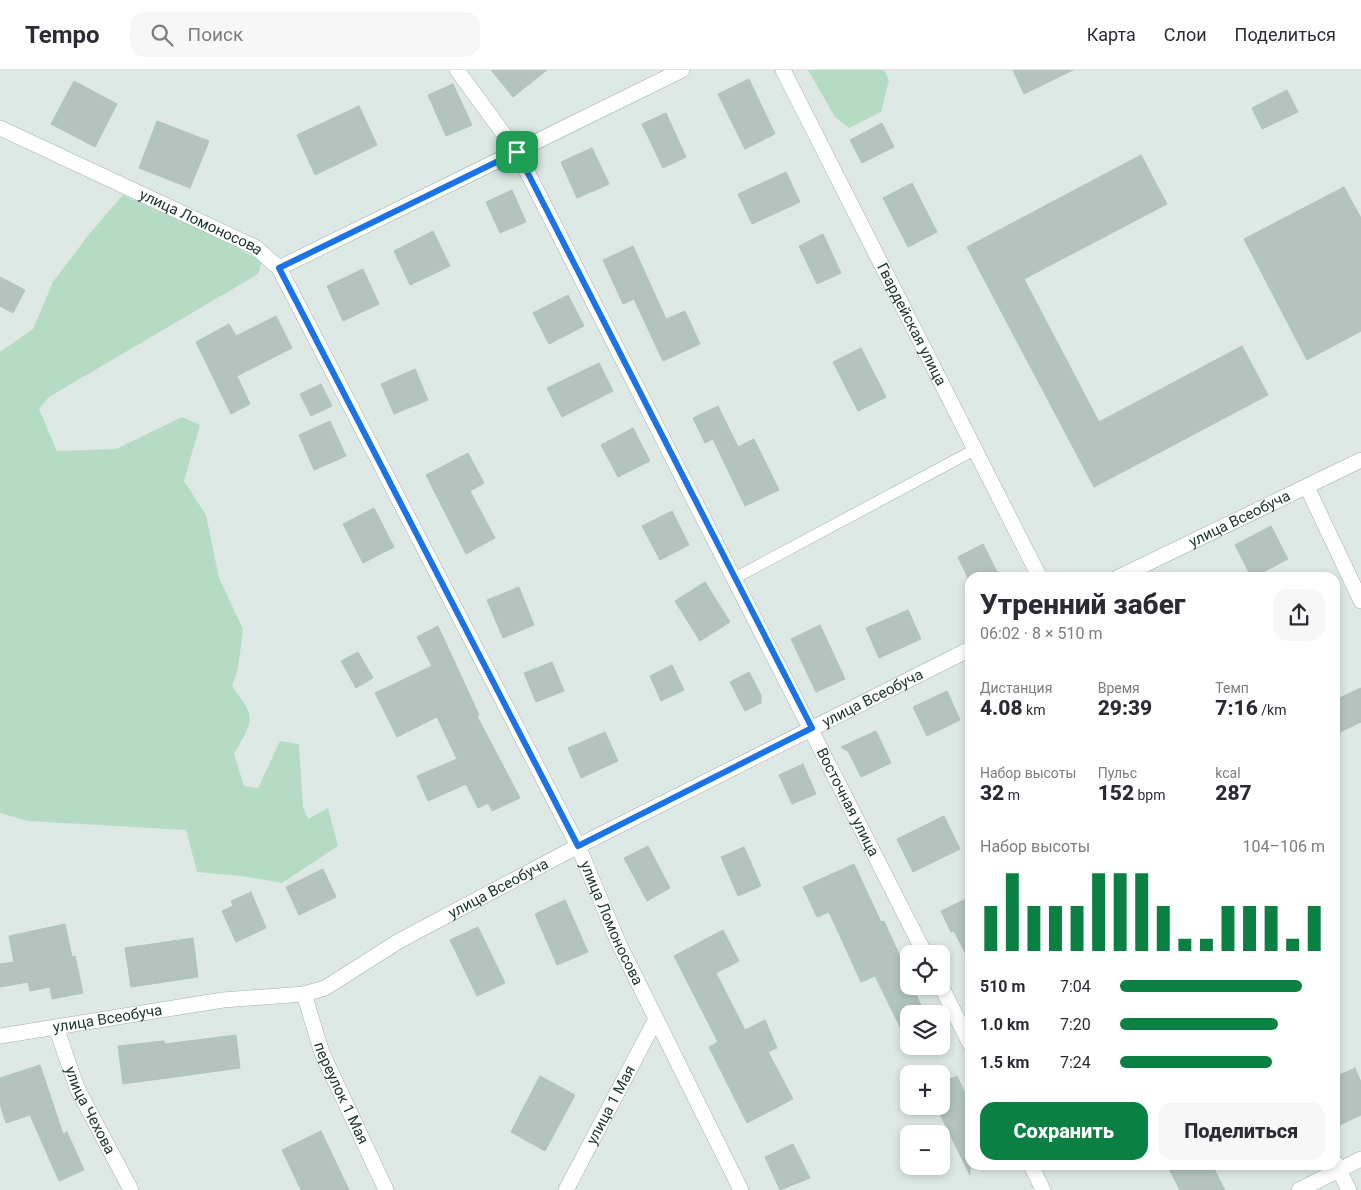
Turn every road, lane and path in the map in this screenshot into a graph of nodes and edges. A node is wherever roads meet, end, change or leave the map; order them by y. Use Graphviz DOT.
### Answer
graph roads {
  1 [pos="457,70"];
  2 [pos="682,70"];
  3 [pos="783,70"];
  4 [pos="0,128"];
  5 [pos="517,152"];
  6 [pos="279,268"];
  7 [pos="976,449"];
  8 [pos="1361,460"];
  9 [pos="1307,487"];
  10 [pos="1037,572"];
  11 [pos="1130,572"];
  12 [pos="735,578"];
  13 [pos="1361,601"];
  14 [pos="965,652"];
  15 [pos="812,728"];
  16 [pos="578,846"];
  17 [pos="920,945"];
  18 [pos="304,994"];
  19 [pos="946,995"];
  20 [pos="656,1019"];
  21 [pos="56,1027"];
  22 [pos="965,1034"];
  23 [pos="0,1036"];
  24 [pos="1361,1159"];
  25 [pos="1340,1165"];
  26 [pos="1034,1170"];
  27 [pos="1331,1170"];
  28 [pos="1339,1170"];
  29 [pos="131,1190"];
  30 [pos="386,1190"];
  31 [pos="566,1190"];
  32 [pos="741,1190"];
  33 [pos="1044,1190"];
  34 [pos="1299,1190"];
  35 [pos="1349,1190"];
  1 -- 5 [label="street, Восточная улица"];
  2 -- 5 [label="street"];
  3 -- 7 [label="street, Гвардейская улица"];
  4 -- 6 [label="street, улица Ломоносова"];
  5 -- 6 [label="street"];
  5 -- 12 [label="street, Восточная улица"];
  6 -- 16 [label="street, улица Ломоносова"];
  7 -- 10 [label="street, Гвардейская улица"];
  7 -- 12 [label="lane"];
  8 -- 9 [label="street, улица Всеобуча"];
  9 -- 11 [label="street, улица Всеобуча"];
  9 -- 13 [label="street"];
  12 -- 15 [label="street, Восточная улица"];
  14 -- 15 [label="street, улица Всеобуча"];
  15 -- 16 [label="street, улица Всеобуча"];
  15 -- 17 [label="street, Восточная улица"];
  16 -- 18 [label="street, улица Всеобуча"];
  16 -- 20 [label="street, улица Ломоносова"];
  18 -- 21 [label="street, улица Всеобуча"];
  18 -- 30 [label="street, переулок 1 Мая"];
  19 -- 22 [label="street"];
  20 -- 31 [label="street, улица 1 Мая"];
  20 -- 32 [label="street, улица Ломоносова"];
  21 -- 23 [label="street, улица Всеобуча"];
  21 -- 29 [label="street, улица Чехова"];
  24 -- 25 [label="street"];
  26 -- 33 [label="street"];
  27 -- 34 [label="street"];
  28 -- 35 [label="street"];
}
